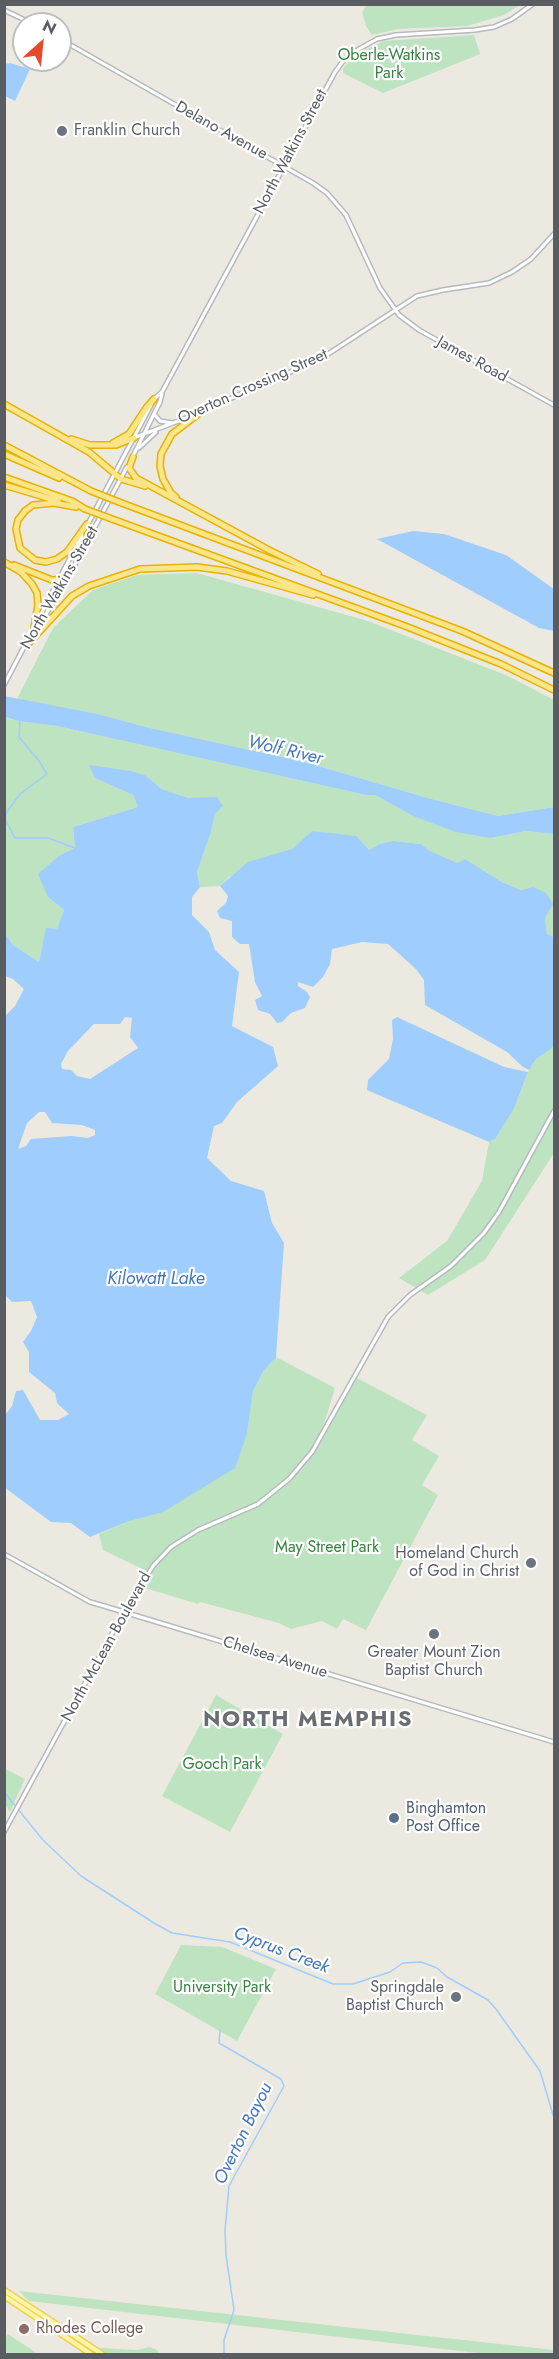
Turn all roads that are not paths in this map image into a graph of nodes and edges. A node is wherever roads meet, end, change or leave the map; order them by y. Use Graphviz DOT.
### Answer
graph roads {
  1 [pos="532,4"];
  2 [pos="72,46"];
  3 [pos="284,165"];
  4 [pos="555,234"];
  5 [pos="394,309"];
  6 [pos="162,392"];
  7 [pos="154,399"];
  8 [pos="4,404"];
  9 [pos="555,405"];
  10 [pos="201,412"];
  11 [pos="154,413"];
  12 [pos="174,423"];
  13 [pos="160,429"];
  14 [pos="61,435"];
  15 [pos="144,435"];
  16 [pos="134,438"];
  17 [pos="4,445"];
  18 [pos="106,445"];
  19 [pos="4,454"];
  20 [pos="132,457"];
  21 [pos="115,474"];
  22 [pos="4,477"];
  23 [pos="121,479"];
  24 [pos="4,485"];
  25 [pos="91,491"];
  26 [pos="161,492"];
  27 [pos="76,507"];
  28 [pos="85,509"];
  29 [pos="192,509"];
  30 [pos="87,524"];
  31 [pos="4,562"];
  32 [pos="67,579"];
  33 [pos="58,580"];
  34 [pos="357,591"];
  35 [pos="349,605"];
  36 [pos="34,628"];
  37 [pos="29,643"];
  38 [pos="20,656"];
  39 [pos="555,673"];
  40 [pos="4,685"];
  41 [pos="555,690"];
  42 [pos="555,1111"];
  43 [pos="4,1554"];
  44 [pos="125,1613"];
  45 [pos="555,1742"];
  46 [pos="4,1832"];
  47 [pos="4,2290"];
  48 [pos="4,2296"];
  49 [pos="91,2355"];
  50 [pos="102,2355"];
  1 -- 3 [label="main road, North Watkins Street"];
  2 -- 3 [label="main road, Delano Avenue"];
  3 -- 5 [label="main road, Delano Avenue"];
  3 -- 6 [label="main road, North Watkins Street"];
  4 -- 5 [label="main road, Overton Crossing Street"];
  5 -- 9 [label="main road, James Road"];
  5 -- 10 [label="main road, Overton Crossing Street"];
  6 -- 7 [label="main road, North Watkins Street"];
  6 -- 11 [label="main road, North Watkins Street"];
  7 -- 16 [label="main road, North Watkins Street"];
  7 -- 18 [label="highway"];
  8 -- 14 [label="highway"];
  10 -- 12 [label="main road, Overton Crossing Street"];
  10 -- 29 [label="highway"];
  11 -- 12 [label="main road"];
  11 -- 15 [label="main road, North Watkins Street"];
  12 -- 13 [label="main road, Overton Crossing Street"];
  13 -- 15 [label="main road, Overton Crossing Street"];
  13 -- 20 [label="main road"];
  14 -- 18 [label="highway"];
  14 -- 21 [label="highway"];
  15 -- 16 [label="main road, Overton Crossing Street"];
  15 -- 20 [label="main road, North Watkins Street"];
  16 -- 18 [label="highway"];
  16 -- 21 [label="main road, North Watkins Street"];
  17 -- 25 [label="highway"];
  19 -- 25 [label="highway"];
  20 -- 23 [label="main road, North Watkins Street"];
  20 -- 26 [label="highway"];
  21 -- 23 [label="highway"];
  21 -- 30 [label="main road, North Watkins Street"];
  22 -- 28 [label="highway"];
  23 -- 26 [label="highway"];
  23 -- 32 [label="main road, North Watkins Street"];
  24 -- 27 [label="highway"];
  25 -- 34 [label="highway, bridge"];
  26 -- 29 [label="highway"];
  27 -- 28 [label="highway"];
  27 -- 30 [label="highway"];
  28 -- 35 [label="highway, bridge"];
  29 -- 34 [label="highway"];
  30 -- 33 [label="main road, North Watkins Street"];
  31 -- 33 [label="highway"];
  31 -- 36 [label="highway"];
  32 -- 33 [label="highway"];
  32 -- 37 [label="main road, North Watkins Street"];
  33 -- 36 [label="main road, North Watkins Street"];
  34 -- 39 [label="highway"];
  35 -- 37 [label="highway"];
  35 -- 41 [label="highway"];
  36 -- 38 [label="main road, North Watkins Street"];
  37 -- 38 [label="main road, North Watkins Street"];
  38 -- 40 [label="main road, North Watkins Street"];
  42 -- 44 [label="main road, North McLean Boulevard"];
  43 -- 44 [label="main road, Chelsea Avenue"];
  44 -- 45 [label="main road, Chelsea Avenue"];
  44 -- 46 [label="main road, North McLean Boulevard"];
  47 -- 50 [label="main road"];
  48 -- 49 [label="main road"];
}
